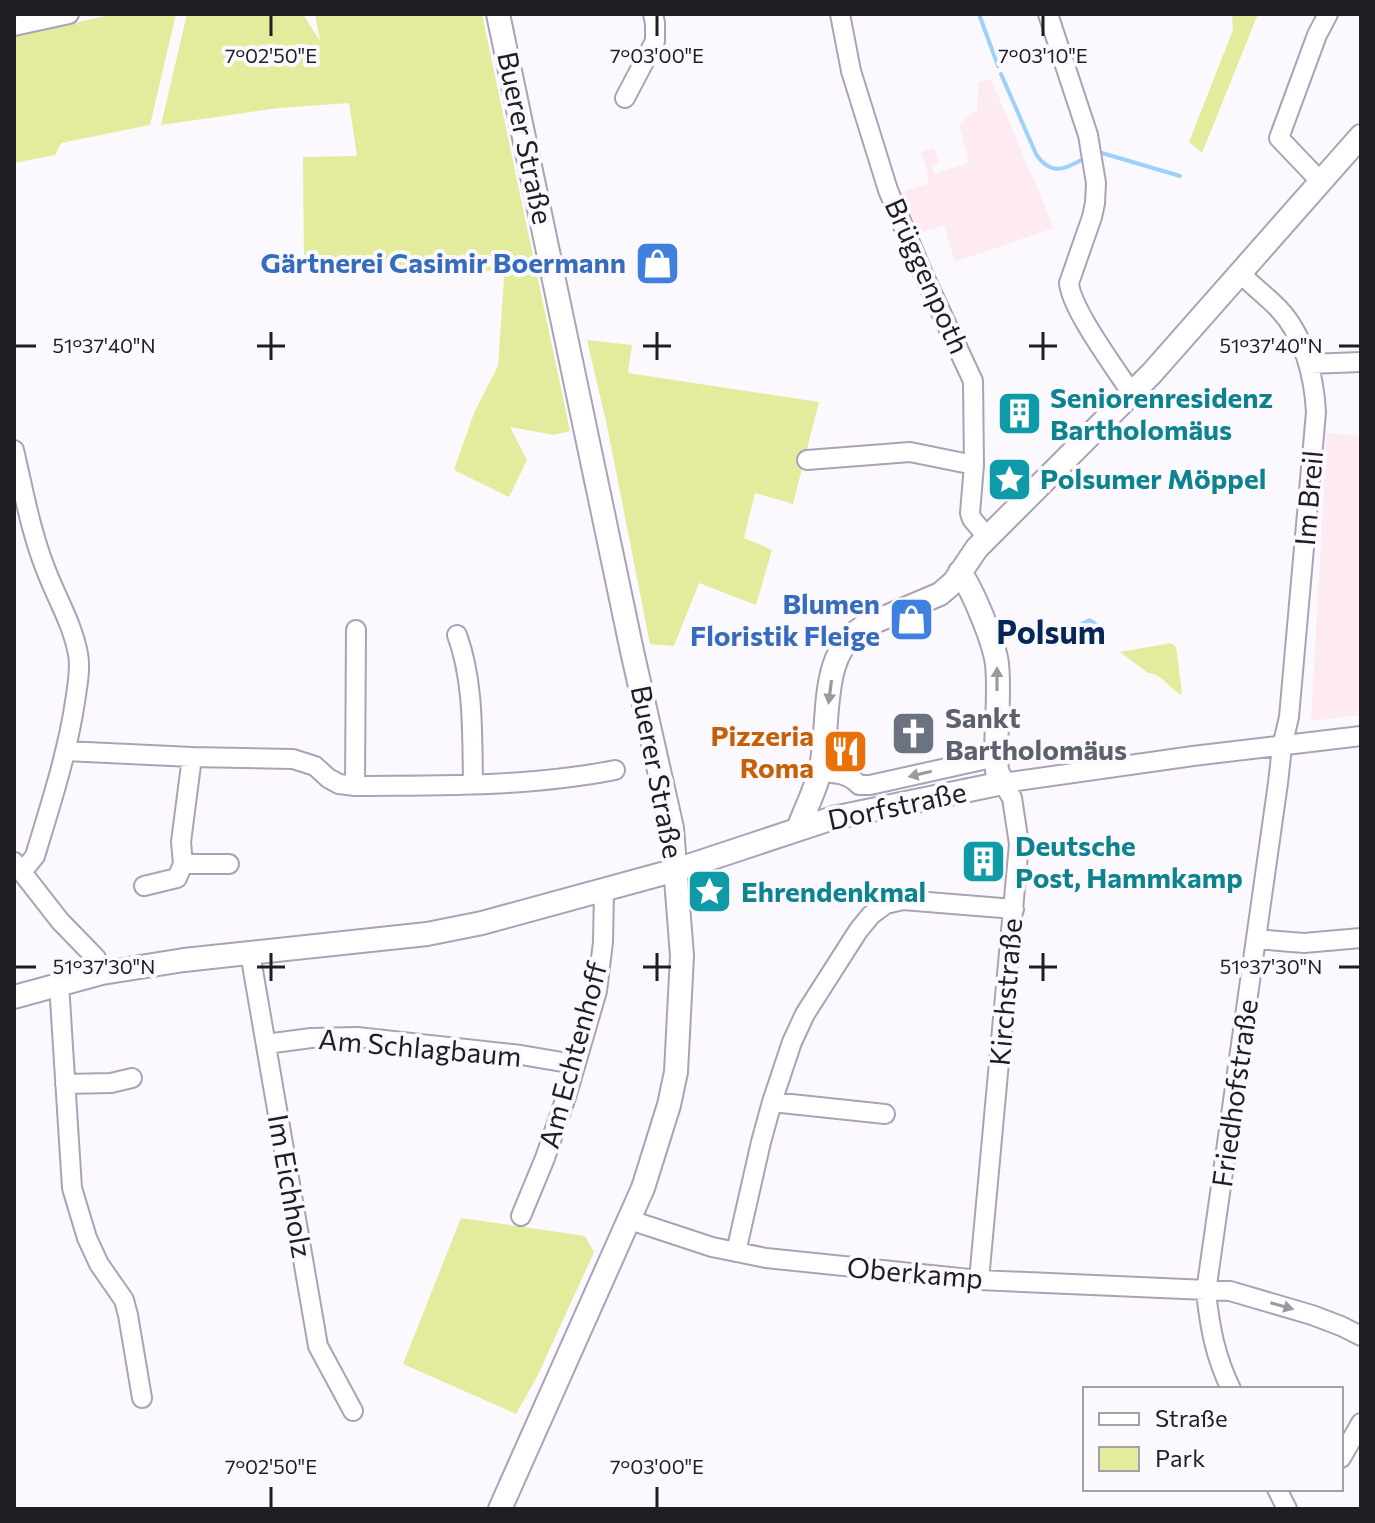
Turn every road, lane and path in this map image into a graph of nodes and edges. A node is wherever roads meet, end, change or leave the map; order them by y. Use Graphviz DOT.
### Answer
graph roads {
  1 [pos="69,14"];
  2 [pos="498,14"];
  3 [pos="653,14"];
  4 [pos="840,14"];
  5 [pos="1048,14"];
  6 [pos="1328,14"];
  7 [pos="14,26"];
  8 [pos="625,98"];
  9 [pos="1361,136"];
  10 [pos="1321,182"];
  11 [pos="1241,274"];
  12 [pos="1361,362"];
  13 [pos="1309,364"];
  14 [pos="1132,394"];
  15 [pos="14,450"];
  16 [pos="807,460"];
  17 [pos="974,465"];
  18 [pos="987,537"];
  19 [pos="960,572"];
  20 [pos="356,630"];
  21 [pos="457,635"];
  22 [pos="1361,736"];
  23 [pos="1282,747"];
  24 [pos="65,751"];
  25 [pos="192,757"];
  26 [pos="996,757"];
  27 [pos="615,770"];
  28 [pos="820,772"];
  29 [pos="473,783"];
  30 [pos="1003,783"];
  31 [pos="355,786"];
  32 [pos="798,829"];
  33 [pos="183,864"];
  34 [pos="229,864"];
  35 [pos="18,867"];
  36 [pos="676,870"];
  37 [pos="144,886"];
  38 [pos="604,890"];
  39 [pos="1014,909"];
  40 [pos="1361,938"];
  41 [pos="1256,939"];
  42 [pos="250,953"];
  43 [pos="102,973"];
  44 [pos="59,984"];
  45 [pos="14,997"];
  46 [pos="266,1044"];
  47 [pos="574,1064"];
  48 [pos="132,1078"];
  49 [pos="65,1084"];
  50 [pos="772,1102"];
  51 [pos="885,1114"];
  52 [pos="521,1216"];
  53 [pos="630,1220"];
  54 [pos="736,1252"];
  55 [pos="979,1280"];
  56 [pos="1206,1292"];
  57 [pos="1361,1336"];
  58 [pos="1230,1387"];
  59 [pos="142,1398"];
  60 [pos="353,1411"];
  61 [pos="1361,1423"];
  62 [pos="1343,1454"];
  63 [pos="1278,1491"];
  64 [pos="500,1509"];
  65 [pos="1287,1509"];
  1 -- 7 [label="street"];
  2 -- 36 [label="main road, Buerer Straße"];
  3 -- 8 [label="street"];
  4 -- 17 [label="street, Brüggenpoth"];
  5 -- 14 [label="street"];
  6 -- 10 [label="street"];
  9 -- 10 [label="main road"];
  10 -- 11 [label="main road"];
  11 -- 13 [label="street, Im Breil"];
  11 -- 14 [label="main road"];
  12 -- 13 [label="street"];
  13 -- 23 [label="street, Im Breil"];
  14 -- 18 [label="main road"];
  15 -- 24 [label="street"];
  16 -- 17 [label="street"];
  17 -- 18 [label="street, Brüggenpoth"];
  18 -- 19 [label="main road"];
  26 -- 19 [label="main road, Kirchstraße, one-way"];
  19 -- 28 [label="main road, one-way"];
  20 -- 31 [label="street"];
  21 -- 29 [label="street"];
  22 -- 23 [label="street, Dorfstraße"];
  23 -- 30 [label="street, Dorfstraße"];
  23 -- 41 [label="street, Friedhofstraße"];
  24 -- 25 [label="street"];
  24 -- 35 [label="street"];
  25 -- 31 [label="street"];
  25 -- 33 [label="street"];
  26 -- 28 [label="street, one-way"];
  26 -- 30 [label="main road, Kirchstraße"];
  27 -- 29 [label="street"];
  28 -- 32 [label="main road"];
  29 -- 31 [label="street"];
  30 -- 32 [label="main road, Dorfstraße"];
  30 -- 39 [label="street, Kirchstraße"];
  32 -- 36 [label="main road, Dorfstraße"];
  33 -- 34 [label="street"];
  33 -- 37 [label="street"];
  35 -- 43 [label="street"];
  36 -- 38 [label="main road, Dorfstraße"];
  36 -- 53 [label="main road, Buerer Straße"];
  38 -- 42 [label="main road, Dorfstraße"];
  38 -- 47 [label="street, Am Echtenhoff"];
  39 -- 50 [label="street"];
  39 -- 55 [label="street, Kirchstraße"];
  40 -- 41 [label="street"];
  41 -- 56 [label="street, Friedhofstraße"];
  42 -- 43 [label="main road, Dorfstraße"];
  42 -- 46 [label="street, Im Eichholz"];
  43 -- 44 [label="main road, Dorfstraße"];
  44 -- 45 [label="main road, Dorfstraße"];
  44 -- 49 [label="street"];
  46 -- 47 [label="street, Am Schlagbaum"];
  46 -- 60 [label="street, Im Eichholz"];
  47 -- 52 [label="street, Am Echtenhoff"];
  48 -- 49 [label="street"];
  49 -- 59 [label="street"];
  50 -- 51 [label="street"];
  50 -- 54 [label="street"];
  53 -- 54 [label="street, Oberkamp"];
  53 -- 64 [label="main road, Buerer Straße"];
  54 -- 55 [label="street, Oberkamp"];
  55 -- 56 [label="street, Oberkamp"];
  56 -- 57 [label="street, Oberkamp, one-way"];
  56 -- 58 [label="street, Friedhofstraße"];
  61 -- 62 [label="street"];
  63 -- 65 [label="street"];
}
